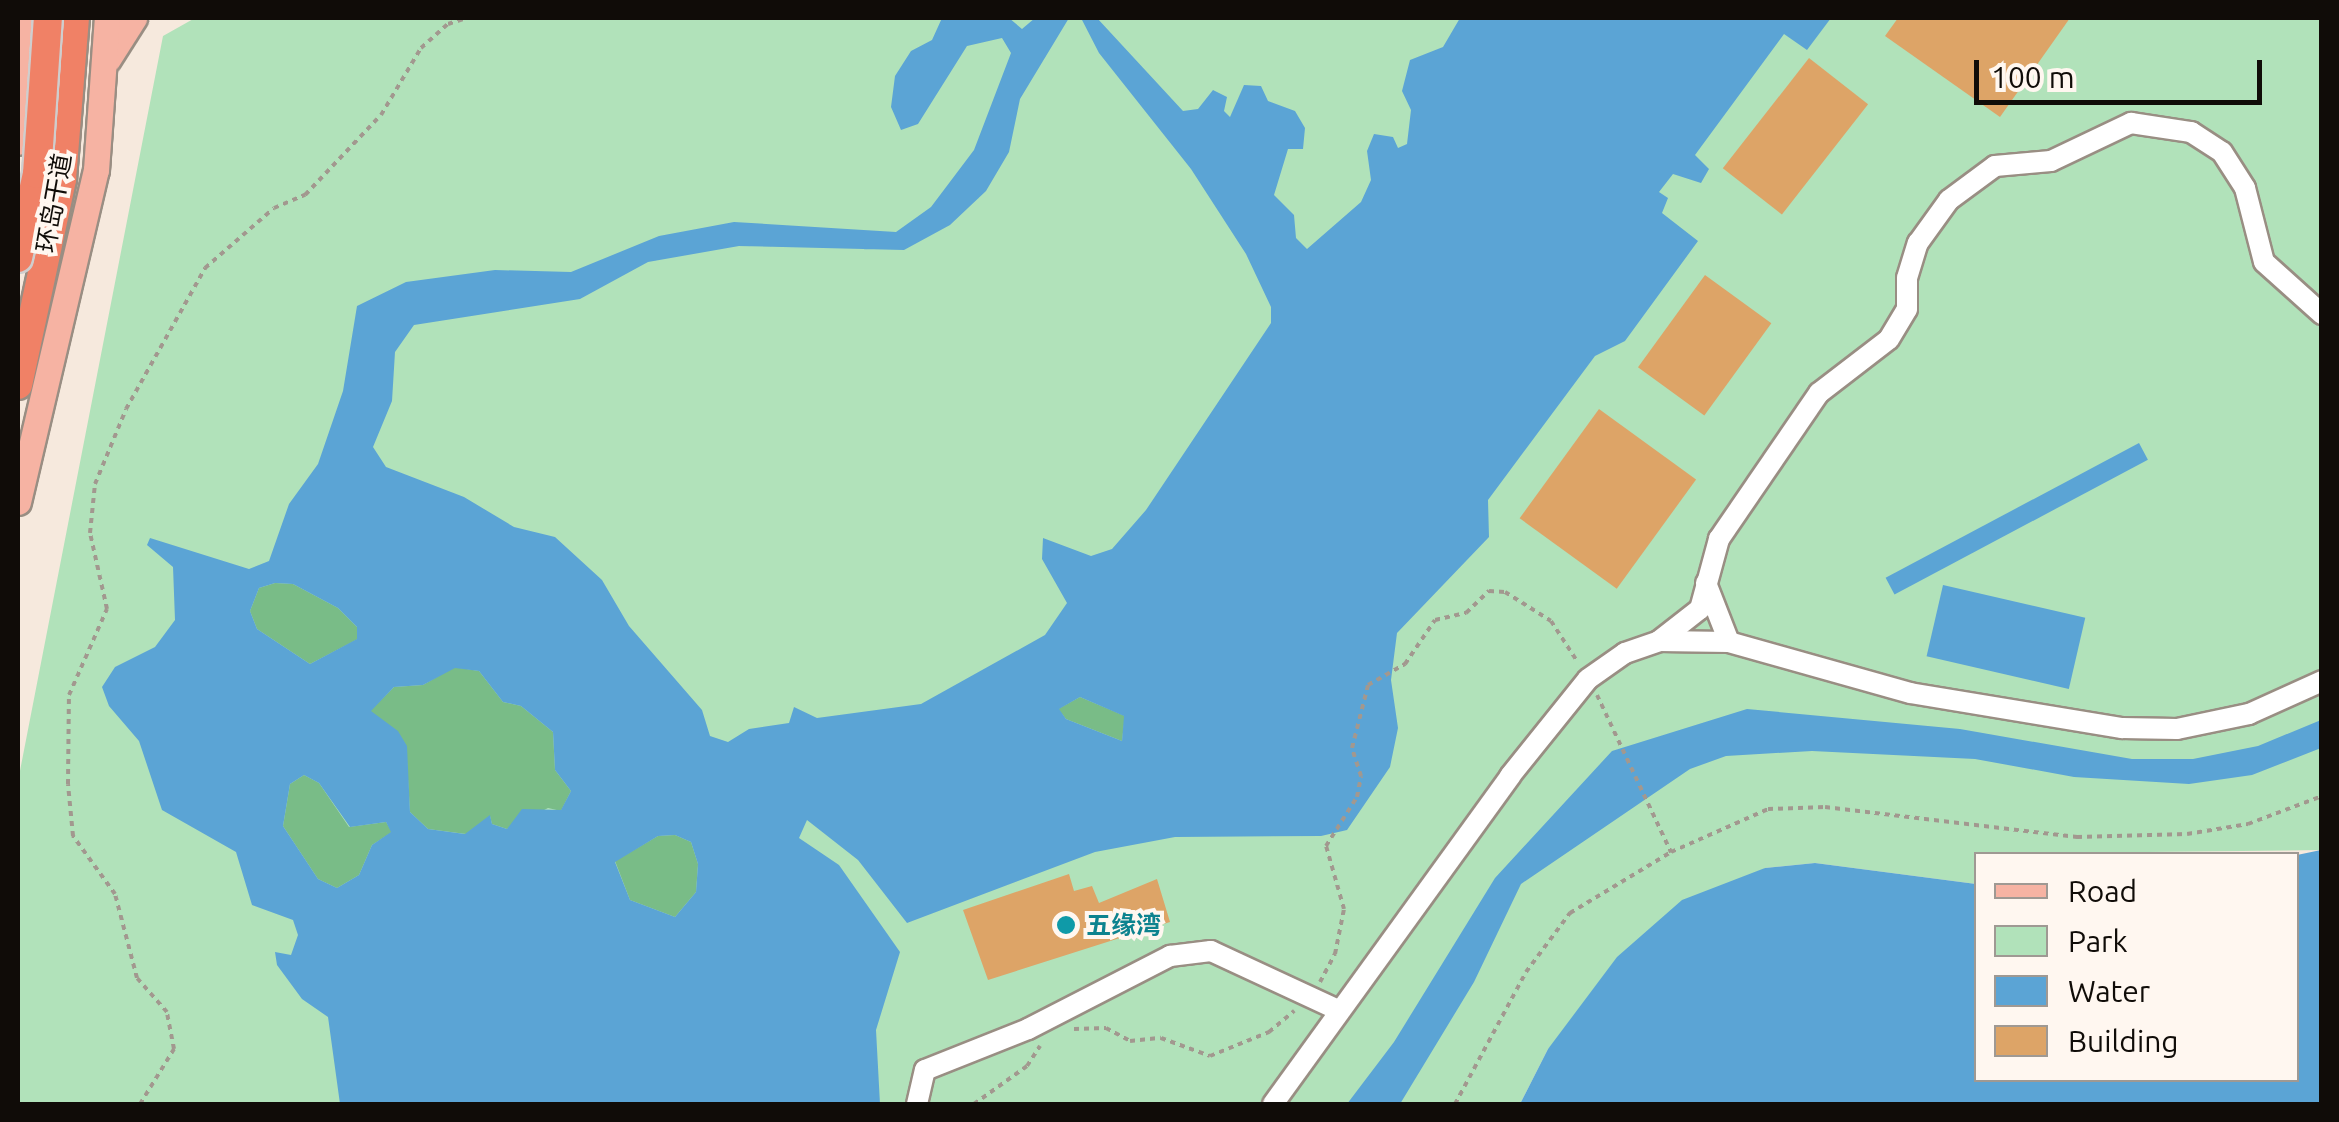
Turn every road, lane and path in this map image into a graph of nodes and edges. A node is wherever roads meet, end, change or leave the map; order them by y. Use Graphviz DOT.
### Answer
graph roads {
  1 [pos="56,18"];
  2 [pos="75,18"];
  3 [pos="108,18"];
  4 [pos="134,18"];
  5 [pos="467,18"];
  6 [pos="638,18"];
  7 [pos="723,18"];
  8 [pos="32,25"];
  9 [pos="108,58"];
  10 [pos="18,142"];
  11 [pos="18,258"];
  12 [pos="2322,314"];
  13 [pos="18,386"];
  14 [pos="18,502"];
  15 [pos="1706,581"];
  16 [pos="1659,641"];
  17 [pos="1729,642"];
  18 [pos="1588,678"];
  19 [pos="2322,681"];
  20 [pos="2322,796"];
  21 [pos="1671,852"];
  22 [pos="1312,996"];
  23 [pos="1340,1011"];
  24 [pos="1068,1030"];
  25 [pos="1050,1035"];
  26 [pos="140,1104"];
  27 [pos="916,1104"];
  28 [pos="974,1104"];
  29 [pos="1273,1104"];
  30 [pos="1455,1104"];
  1 -- 8 [label="main road"];
  2 -- 13 [label="highway, 环岛干道"];
  3 -- 9 [label="main road"];
  4 -- 9 [label="main road"];
  5 -- 26 [label="path"];
  6 -- 7 [label="path"];
  8 -- 10 [label="main road"];
  8 -- 11 [label="highway, 环岛干道, bridge"];
  9 -- 14 [label="main road"];
  12 -- 15 [label="street"];
  15 -- 16 [label="street"];
  15 -- 17 [label="street"];
  16 -- 17 [label="street"];
  16 -- 18 [label="street"];
  17 -- 19 [label="street"];
  18 -- 21 [label="path"];
  18 -- 22 [label="path"];
  18 -- 23 [label="street"];
  20 -- 21 [label="path"];
  21 -- 30 [label="path"];
  22 -- 23 [label="street"];
  22 -- 24 [label="path"];
  22 -- 27 [label="street"];
  23 -- 29 [label="street"];
  25 -- 28 [label="path"];
}
